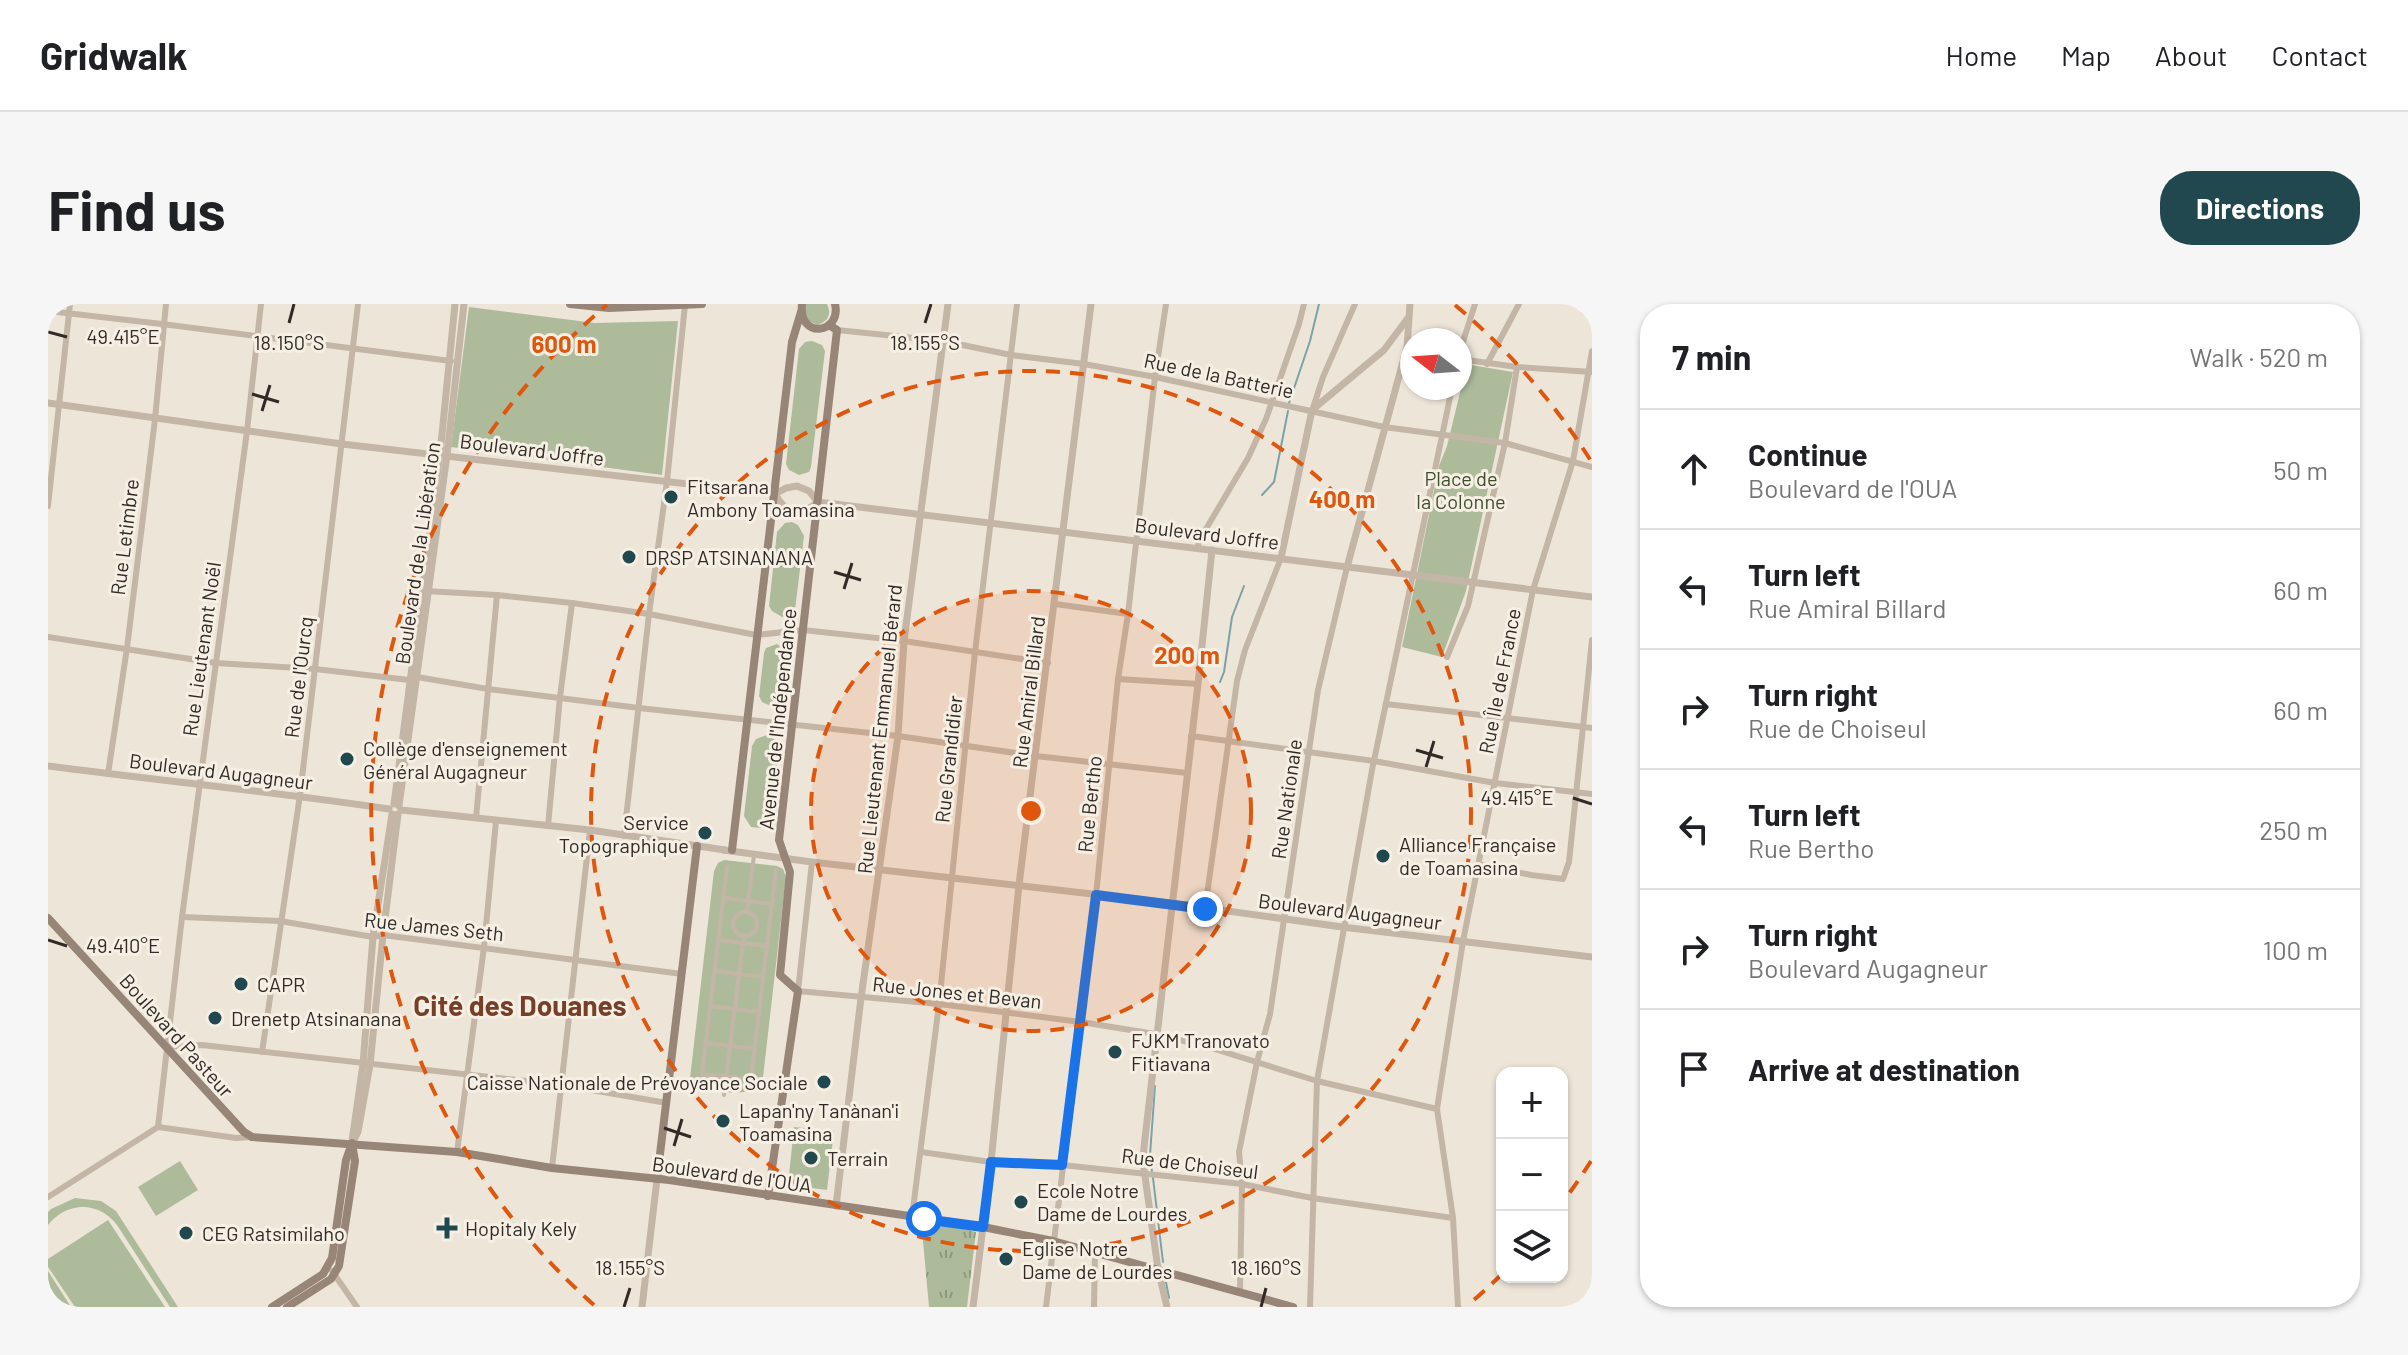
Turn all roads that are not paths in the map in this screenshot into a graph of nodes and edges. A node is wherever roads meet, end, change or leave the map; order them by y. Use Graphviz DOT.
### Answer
graph roads {
  1 [pos="70,304"];
  2 [pos="166,304"];
  3 [pos="261,304"];
  4 [pos="358,304"];
  5 [pos="455,304"];
  6 [pos="464,304"];
  7 [pos="570,304"];
  8 [pos="702,304"];
  9 [pos="835,304"];
  10 [pos="948,304"];
  11 [pos="1017,304"];
  12 [pos="1091,304"];
  13 [pos="1166,304"];
  14 [pos="1304,304"];
  15 [pos="1355,304"];
  16 [pos="1410,304"];
  17 [pos="1475,304"];
  18 [pos="1519,304"];
  19 [pos="1584,304"];
  20 [pos="685,305"];
  21 [pos="1592,307"];
  22 [pos="801,308"];
  23 [pos="48,311"];
  24 [pos="68,314"];
  25 [pos="1408,318"];
  26 [pos="162,324"];
  27 [pos="833,328"];
  28 [pos="1408,328"];
  29 [pos="1467,328"];
  30 [pos="257,336"];
  31 [pos="943,341"];
  32 [pos="352,349"];
  33 [pos="1592,351"];
  34 [pos="1011,355"];
  35 [pos="451,361"];
  36 [pos="1472,361"];
  37 [pos="1084,364"];
  38 [pos="1487,364"];
  39 [pos="1517,367"];
  40 [pos="1590,372"];
  41 [pos="1400,376"];
  42 [pos="1155,377"];
  43 [pos="1450,400"];
  44 [pos="48,403"];
  45 [pos="1272,403"];
  46 [pos="60,404"];
  47 [pos="1312,410"];
  48 [pos="155,419"];
  49 [pos="1384,427"];
  50 [pos="247,431"];
  51 [pos="1444,435"];
  52 [pos="1505,443"];
  53 [pos="342,444"];
  54 [pos="443,455"];
  55 [pos="1573,461"];
  56 [pos="1592,467"];
  57 [pos="667,481"];
  58 [pos="775,494"];
  59 [pos="818,502"];
  60 [pos="48,506"];
  61 [pos="919,514"];
  62 [pos="990,523"];
  63 [pos="1064,532"];
  64 [pos="1136,541"];
  65 [pos="1197,548"];
  66 [pos="1212,550"];
  67 [pos="1281,558"];
  68 [pos="1347,567"];
  69 [pos="1412,575"];
  70 [pos="1473,582"];
  71 [pos="1533,590"];
  72 [pos="425,591"];
  73 [pos="497,595"];
  74 [pos="1592,597"];
  75 [pos="572,603"];
  76 [pos="1055,604"];
  77 [pos="649,614"];
  78 [pos="1128,614"];
  79 [pos="803,630"];
  80 [pos="756,635"];
  81 [pos="48,637"];
  82 [pos="1592,640"];
  83 [pos="904,641"];
  84 [pos="127,648"];
  85 [pos="975,652"];
  86 [pos="1447,657"];
  87 [pos="216,663"];
  88 [pos="1048,663"];
  89 [pos="315,669"];
  90 [pos="413,678"];
  91 [pos="1118,679"];
  92 [pos="1198,684"];
  93 [pos="488,689"];
  94 [pos="560,697"];
  95 [pos="1386,704"];
  96 [pos="639,708"];
  97 [pos="1508,718"];
  98 [pos="746,719"];
  99 [pos="793,724"];
  100 [pos="1583,727"];
  101 [pos="1592,728"];
  102 [pos="898,736"];
  103 [pos="1191,736"];
  104 [pos="1228,740"];
  105 [pos="965,746"];
  106 [pos="1308,753"];
  107 [pos="1036,756"];
  108 [pos="1374,761"];
  109 [pos="48,766"];
  110 [pos="1108,766"];
  111 [pos="1187,773"];
  112 [pos="108,774"];
  113 [pos="1495,783"];
  114 [pos="199,785"];
  115 [pos="1576,791"];
  116 [pos="1592,794"];
  117 [pos="300,795"];
  118 [pos="395,809"];
  119 [pos="476,818"];
  120 [pos="496,821"];
  121 [pos="548,826"];
  122 [pos="590,830"];
  123 [pos="624,836"];
  124 [pos="697,846"];
  125 [pos="728,850"];
  126 [pos="754,853"];
  127 [pos="784,857"];
  128 [pos="812,862"];
  129 [pos="1478,864"];
  130 [pos="727,867"];
  131 [pos="776,870"];
  132 [pos="880,870"];
  133 [pos="952,877"];
  134 [pos="1019,885"];
  135 [pos="1096,895"];
  136 [pos="724,898"];
  137 [pos="749,901"];
  138 [pos="1171,903"];
  139 [pos="772,904"];
  140 [pos="1205,909"];
  141 [pos="747,912"];
  142 [pos="182,917"];
  143 [pos="48,918"];
  144 [pos="1286,920"];
  145 [pos="280,921"];
  146 [pos="1342,927"];
  147 [pos="383,935"];
  148 [pos="744,935"];
  149 [pos="373,937"];
  150 [pos="718,940"];
  151 [pos="1463,941"];
  152 [pos="743,943"];
  153 [pos="767,946"];
  154 [pos="484,947"];
  155 [pos="1592,957"];
  156 [pos="577,960"];
  157 [pos="715,971"];
  158 [pos="682,974"];
  159 [pos="739,974"];
  160 [pos="763,977"];
  161 [pos="798,991"];
  162 [pos="861,998"];
  163 [pos="939,1004"];
  164 [pos="711,1006"];
  165 [pos="735,1009"];
  166 [pos="759,1012"];
  167 [pos="1006,1013"];
  168 [pos="1081,1022"];
  169 [pos="1155,1034"];
  170 [pos="706,1043"];
  171 [pos="730,1046"];
  172 [pos="167,1047"];
  173 [pos="755,1049"];
  174 [pos="262,1052"];
  175 [pos="1257,1062"];
  176 [pos="367,1064"];
  177 [pos="467,1075"];
  178 [pos="727,1076"];
  179 [pos="1317,1081"];
  180 [pos="562,1085"];
  181 [pos="724,1095"];
  182 [pos="667,1103"];
  183 [pos="1437,1109"];
  184 [pos="158,1127"];
  185 [pos="252,1137"];
  186 [pos="352,1143"];
  187 [pos="457,1152"];
  188 [pos="921,1152"];
  189 [pos="991,1162"];
  190 [pos="1062,1165"];
  191 [pos="552,1168"];
  192 [pos="1145,1173"];
  193 [pos="657,1179"];
  194 [pos="1242,1184"];
  195 [pos="768,1196"];
  196 [pos="48,1197"];
  197 [pos="1312,1198"];
  198 [pos="836,1206"];
  199 [pos="912,1217"];
  200 [pos="1453,1218"];
  201 [pos="983,1227"];
  202 [pos="1053,1241"];
  203 [pos="1095,1253"];
  204 [pos="1158,1269"];
  205 [pos="332,1271"];
  206 [pos="48,1291"];
  207 [pos="1240,1291"];
  208 [pos="59,1307"];
  209 [pos="272,1307"];
  210 [pos="287,1307"];
  211 [pos="357,1307"];
  212 [pos="642,1307"];
  213 [pos="973,1307"];
  214 [pos="1046,1307"];
  215 [pos="1094,1307"];
  216 [pos="1167,1307"];
  217 [pos="1293,1307"];
  218 [pos="1310,1307"];
  219 [pos="1458,1307"];
  1 -- 24 [label="street"];
  2 -- 26 [label="street, Rue Letimbre"];
  3 -- 30 [label="street, Rue Lieutenant Noël"];
  4 -- 32 [label="street, Rue de l'Ourcq"];
  5 -- 35 [label="street, Boulevard de la Libération"];
  6 -- 54 [label="street, Boulevard de la Libération"];
  7 -- 20 [label="main road"];
  8 -- 20 [label="main road"];
  9 -- 27 [label="main road, Avenue de l'Indépendance"];
  10 -- 31 [label="street, Rue Lieutenant Emmanuel Bérard"];
  11 -- 34 [label="street, Rue Grandidier"];
  12 -- 37 [label="street, Rue Amiral Billard"];
  13 -- 42 [label="street, Rue Bertho"];
  14 -- 45 [label="street"];
  15 -- 47 [label="street"];
  16 -- 25 [label="street, Rue Nationale"];
  17 -- 29 [label="street"];
  18 -- 38 [label="street"];
  19 -- 21 [label="street"];
  20 -- 57 [label="street"];
  22 -- 27 [label="main road"];
  22 -- 58 [label="main road, Avenue de l'Indépendance"];
  23 -- 24 [label="street"];
  24 -- 26 [label="street"];
  24 -- 46 [label="street"];
  25 -- 28 [label="street, Rue Nationale"];
  25 -- 47 [label="street"];
  26 -- 30 [label="street"];
  26 -- 48 [label="street, Rue Letimbre"];
  27 -- 31 [label="street, Rue de la Batterie"];
  27 -- 59 [label="main road, Avenue de l'Indépendance"];
  30 -- 32 [label="street"];
  30 -- 50 [label="street, Rue Lieutenant Noël"];
  31 -- 34 [label="street, Rue de la Batterie"];
  31 -- 61 [label="street, Rue Lieutenant Emmanuel Bérard"];
  32 -- 35 [label="street"];
  32 -- 53 [label="street, Rue de l'Ourcq"];
  33 -- 40 [label="street, Rue Île de France"];
  34 -- 37 [label="street, Rue de la Batterie"];
  34 -- 62 [label="street, Rue Grandidier"];
  35 -- 54 [label="street, Boulevard de la Libération"];
  36 -- 38 [label="street"];
  37 -- 42 [label="street, Rue de la Batterie"];
  37 -- 63 [label="street, Rue Amiral Billard"];
  38 -- 39 [label="street"];
  39 -- 40 [label="street"];
  39 -- 52 [label="street"];
  40 -- 55 [label="street, Rue Île de France"];
  41 -- 49 [label="street, Rue Nationale"];
  42 -- 45 [label="street, Rue de la Batterie"];
  42 -- 64 [label="street, Rue Bertho"];
  43 -- 51 [label="street"];
  44 -- 46 [label="street, Boulevard Joffre"];
  45 -- 47 [label="street, Rue de la Batterie"];
  45 -- 65 [label="street"];
  46 -- 48 [label="street, Boulevard Joffre"];
  46 -- 60 [label="street"];
  47 -- 49 [label="street, Rue de la Batterie"];
  47 -- 67 [label="street"];
  48 -- 50 [label="street, Boulevard Joffre"];
  48 -- 84 [label="street, Rue Letimbre"];
  49 -- 51 [label="street, Rue de la Batterie"];
  49 -- 68 [label="street, Rue Nationale"];
  50 -- 53 [label="street, Boulevard Joffre"];
  50 -- 87 [label="street, Rue Lieutenant Noël"];
  51 -- 52 [label="street, Rue de la Batterie"];
  51 -- 69 [label="street"];
  52 -- 55 [label="street, Rue de la Batterie"];
  52 -- 70 [label="street"];
  53 -- 54 [label="street, Boulevard Joffre"];
  53 -- 89 [label="street, Rue de l'Ourcq"];
  54 -- 57 [label="street, Boulevard Joffre"];
  54 -- 72 [label="street, Boulevard de la Libération"];
  55 -- 56 [label="street, Rue de la Batterie"];
  55 -- 71 [label="street, Rue Île de France"];
  57 -- 58 [label="street, Boulevard Joffre"];
  57 -- 77 [label="street"];
  58 -- 59 [label="street, Boulevard Joffre"];
  58 -- 59 [label="street"];
  58 -- 80 [label="main road, Avenue de l'Indépendance"];
  59 -- 61 [label="street, Boulevard Joffre"];
  59 -- 79 [label="main road, Avenue de l'Indépendance"];
  61 -- 62 [label="street, Boulevard Joffre"];
  61 -- 83 [label="street, Rue Lieutenant Emmanuel Bérard"];
  62 -- 63 [label="street, Boulevard Joffre"];
  62 -- 85 [label="street, Rue Grandidier"];
  63 -- 64 [label="street, Boulevard Joffre"];
  63 -- 76 [label="street, Rue Amiral Billard"];
  64 -- 65 [label="street, Boulevard Joffre"];
  64 -- 78 [label="street, Rue Bertho"];
  65 -- 66 [label="street, Boulevard Joffre"];
  66 -- 67 [label="street, Boulevard Joffre"];
  66 -- 92 [label="street"];
  67 -- 68 [label="street, Boulevard Joffre"];
  67 -- 104 [label="street"];
  68 -- 69 [label="street, Boulevard Joffre"];
  68 -- 106 [label="street, Rue Nationale"];
  69 -- 70 [label="street, Boulevard Joffre"];
  69 -- 95 [label="street"];
  70 -- 71 [label="street, Boulevard Joffre"];
  70 -- 86 [label="street"];
  71 -- 74 [label="street, Boulevard Joffre"];
  71 -- 97 [label="street, Rue Île de France"];
  72 -- 73 [label="street"];
  72 -- 90 [label="street, Boulevard de la Libération"];
  73 -- 75 [label="street"];
  73 -- 93 [label="street"];
  75 -- 77 [label="street"];
  75 -- 94 [label="street"];
  76 -- 78 [label="street"];
  76 -- 88 [label="street, Rue Amiral Billard"];
  77 -- 80 [label="street"];
  77 -- 96 [label="street"];
  78 -- 91 [label="street, Rue Bertho"];
  79 -- 80 [label="street"];
  79 -- 83 [label="street"];
  79 -- 99 [label="main road, Avenue de l'Indépendance"];
  80 -- 98 [label="main road, Avenue de l'Indépendance"];
  81 -- 84 [label="street"];
  82 -- 100 [label="street"];
  83 -- 85 [label="street"];
  83 -- 102 [label="street, Rue Lieutenant Emmanuel Bérard"];
  84 -- 87 [label="street"];
  84 -- 112 [label="street, Rue Letimbre"];
  85 -- 88 [label="street"];
  85 -- 105 [label="street, Rue Grandidier"];
  87 -- 89 [label="street"];
  87 -- 114 [label="street, Rue Lieutenant Noël"];
  88 -- 107 [label="street, Rue Amiral Billard"];
  89 -- 90 [label="street"];
  89 -- 117 [label="street, Rue de l'Ourcq"];
  90 -- 93 [label="street"];
  90 -- 118 [label="street, Boulevard de la Libération"];
  91 -- 92 [label="street"];
  91 -- 110 [label="street, Rue Bertho"];
  92 -- 103 [label="street"];
  93 -- 94 [label="street"];
  93 -- 119 [label="street"];
  94 -- 96 [label="street"];
  94 -- 121 [label="street"];
  95 -- 97 [label="street"];
  95 -- 108 [label="street"];
  96 -- 98 [label="street"];
  96 -- 123 [label="street"];
  97 -- 100 [label="street"];
  97 -- 113 [label="street, Rue Île de France"];
  98 -- 99 [label="street"];
  98 -- 125 [label="main road, Avenue de l'Indépendance"];
  99 -- 102 [label="street"];
  99 -- 127 [label="main road, Avenue de l'Indépendance"];
  100 -- 101 [label="street"];
  100 -- 115 [label="street"];
  102 -- 105 [label="street"];
  102 -- 132 [label="street, Rue Lieutenant Emmanuel Bérard"];
  103 -- 104 [label="street"];
  103 -- 111 [label="street"];
  104 -- 106 [label="street"];
  104 -- 140 [label="street"];
  105 -- 107 [label="street"];
  105 -- 133 [label="street, Rue Grandidier"];
  106 -- 108 [label="street"];
  106 -- 144 [label="street, Rue Nationale"];
  107 -- 110 [label="street"];
  107 -- 134 [label="street, Rue Amiral Billard"];
  108 -- 113 [label="street"];
  108 -- 146 [label="street"];
  109 -- 112 [label="street, Boulevard Augagneur"];
  110 -- 111 [label="street"];
  110 -- 135 [label="street, Rue Bertho"];
  111 -- 138 [label="street"];
  112 -- 114 [label="street, Boulevard Augagneur"];
  113 -- 115 [label="street"];
  113 -- 129 [label="street, Rue Île de France"];
  114 -- 117 [label="street, Boulevard Augagneur"];
  114 -- 142 [label="street, Rue Lieutenant Noël"];
  115 -- 116 [label="street"];
  115 -- 129 [label="street"];
  117 -- 118 [label="street, Boulevard Augagneur"];
  117 -- 145 [label="street, Rue de l'Ourcq"];
  118 -- 119 [label="street, Boulevard Augagneur"];
  118 -- 147 [label="street, Boulevard de la Libération"];
  118 -- 149 [label="street, Boulevard de la Libération"];
  119 -- 120 [label="street, Boulevard Augagneur"];
  120 -- 121 [label="street, Boulevard Augagneur"];
  120 -- 154 [label="street"];
  121 -- 122 [label="street, Boulevard Augagneur"];
  122 -- 123 [label="street, Boulevard Augagneur"];
  122 -- 156 [label="street"];
  123 -- 124 [label="street, Boulevard Augagneur"];
  124 -- 125 [label="street, Boulevard Augagneur"];
  124 -- 158 [label="main road"];
  125 -- 126 [label="street, Boulevard Augagneur"];
  126 -- 127 [label="street, Boulevard Augagneur"];
  126 -- 137 [label="street"];
  127 -- 128 [label="street, Boulevard Augagneur"];
  127 -- 161 [label="main road, Avenue de l'Indépendance"];
  128 -- 132 [label="street, Boulevard Augagneur"];
  128 -- 161 [label="street"];
  129 -- 151 [label="street, Rue Île de France"];
  130 -- 136 [label="street"];
  131 -- 139 [label="street"];
  132 -- 133 [label="street, Boulevard Augagneur"];
  132 -- 162 [label="street, Rue Lieutenant Emmanuel Bérard"];
  133 -- 134 [label="street, Boulevard Augagneur"];
  133 -- 163 [label="street, Rue Grandidier"];
  134 -- 135 [label="street, Boulevard Augagneur"];
  134 -- 167 [label="street, Rue Amiral Billard"];
  135 -- 138 [label="street, Boulevard Augagneur"];
  135 -- 168 [label="street, Rue Bertho"];
  136 -- 137 [label="street"];
  136 -- 150 [label="street"];
  137 -- 139 [label="street"];
  137 -- 141 [label="street"];
  138 -- 140 [label="street, Boulevard Augagneur"];
  138 -- 169 [label="street"];
  139 -- 153 [label="street"];
  140 -- 144 [label="street, Boulevard Augagneur"];
  141 -- 148 [label="street"];
  141 -- 148 [label="street"];
  142 -- 145 [label="street, Rue James Seth"];
  142 -- 172 [label="street, Rue Lieutenant Noël"];
  143 -- 172 [label="main road, Boulevard Pasteur"];
  144 -- 146 [label="street, Boulevard Augagneur"];
  144 -- 175 [label="street, Rue Nationale"];
  145 -- 149 [label="street, Rue James Seth"];
  145 -- 174 [label="street, Rue de l'Ourcq"];
  146 -- 151 [label="street, Boulevard Augagneur"];
  146 -- 179 [label="street"];
  147 -- 149 [label="street, Rue James Seth"];
  147 -- 154 [label="street, Rue James Seth"];
  147 -- 176 [label="street, Boulevard de la Libération"];
  148 -- 152 [label="street"];
  149 -- 176 [label="street, Boulevard de la Libération"];
  150 -- 152 [label="street"];
  150 -- 157 [label="street"];
  151 -- 155 [label="street, Boulevard Augagneur"];
  151 -- 183 [label="street, Rue Île de France"];
  152 -- 153 [label="street"];
  152 -- 159 [label="street"];
  153 -- 160 [label="street"];
  154 -- 156 [label="street, Rue James Seth"];
  154 -- 177 [label="street"];
  156 -- 158 [label="street, Rue James Seth"];
  156 -- 180 [label="street"];
  157 -- 159 [label="street"];
  157 -- 164 [label="street"];
  158 -- 182 [label="main road"];
  159 -- 160 [label="street"];
  159 -- 165 [label="street"];
  160 -- 166 [label="street"];
  161 -- 162 [label="street, Rue Jones et Bevan"];
  161 -- 195 [label="main road"];
  162 -- 163 [label="street, Rue Jones et Bevan"];
  162 -- 198 [label="street, Rue Lieutenant Emmanuel Bérard"];
  163 -- 167 [label="street, Rue Jones et Bevan"];
  163 -- 188 [label="street, Rue Grandidier"];
  164 -- 165 [label="street"];
  164 -- 170 [label="street"];
  165 -- 166 [label="street"];
  165 -- 171 [label="street"];
  166 -- 173 [label="street"];
  167 -- 168 [label="street, Rue Jones et Bevan"];
  167 -- 189 [label="street, Rue Amiral Billard"];
  168 -- 169 [label="street, Rue Jones et Bevan"];
  168 -- 190 [label="street, Rue Bertho"];
  169 -- 175 [label="street, Rue Jones et Bevan"];
  169 -- 192 [label="street"];
  170 -- 171 [label="street"];
  170 -- 178 [label="street"];
  171 -- 173 [label="street"];
  171 -- 178 [label="street"];
  172 -- 174 [label="street"];
  172 -- 184 [label="street, Rue Lieutenant Noël"];
  172 -- 185 [label="main road, Boulevard Pasteur"];
  173 -- 178 [label="street"];
  174 -- 176 [label="street"];
  175 -- 179 [label="street, Rue Jones et Bevan"];
  175 -- 194 [label="street, Rue Nationale"];
  176 -- 177 [label="street"];
  176 -- 186 [label="street, Boulevard de la Libération"];
  177 -- 180 [label="street"];
  177 -- 187 [label="street"];
  178 -- 181 [label="street"];
  179 -- 183 [label="street, Rue Jones et Bevan"];
  179 -- 197 [label="street"];
  180 -- 182 [label="street"];
  180 -- 191 [label="street"];
  182 -- 193 [label="main road"];
  183 -- 200 [label="street, Rue Île de France"];
  184 -- 185 [label="street, Boulevard de l'OUA"];
  184 -- 196 [label="street"];
  185 -- 186 [label="main road, Boulevard de l'OUA"];
  186 -- 187 [label="main road, Boulevard de l'OUA"];
  186 -- 205 [label="main road, Boulevard de la Libération"];
  187 -- 191 [label="main road, Boulevard de l'OUA"];
  188 -- 189 [label="street, Rue de Choiseul"];
  188 -- 199 [label="street, Rue Grandidier"];
  189 -- 190 [label="street, Rue de Choiseul"];
  189 -- 201 [label="street, Rue Amiral Billard"];
  190 -- 192 [label="street, Rue de Choiseul"];
  190 -- 202 [label="street, Rue Bertho"];
  191 -- 193 [label="main road, Boulevard de l'OUA"];
  192 -- 194 [label="street, Rue de Choiseul"];
  192 -- 204 [label="street"];
  193 -- 195 [label="main road, Boulevard de l'OUA"];
  193 -- 212 [label="street"];
  194 -- 197 [label="street, Rue de Choiseul"];
  194 -- 207 [label="street, Rue Nationale"];
  195 -- 198 [label="main road, Boulevard de l'OUA"];
  197 -- 200 [label="street, Rue de Choiseul"];
  197 -- 218 [label="street"];
  198 -- 199 [label="main road, Boulevard de l'OUA"];
  199 -- 201 [label="main road, Boulevard de l'OUA"];
  200 -- 219 [label="street, Rue Île de France"];
  201 -- 202 [label="main road, Boulevard de l'OUA"];
  201 -- 213 [label="street, Rue Amiral Billard"];
  202 -- 203 [label="main road, Boulevard de l'OUA"];
  202 -- 214 [label="street, Rue Bertho"];
  203 -- 204 [label="main road, Boulevard de l'OUA"];
  203 -- 215 [label="street"];
  204 -- 207 [label="main road, Boulevard de l'OUA"];
  204 -- 216 [label="street"];
  205 -- 209 [label="main road"];
  205 -- 210 [label="main road"];
  205 -- 211 [label="street"];
  206 -- 208 [label="street"];
  207 -- 217 [label="main road, Boulevard de l'OUA"];
}
